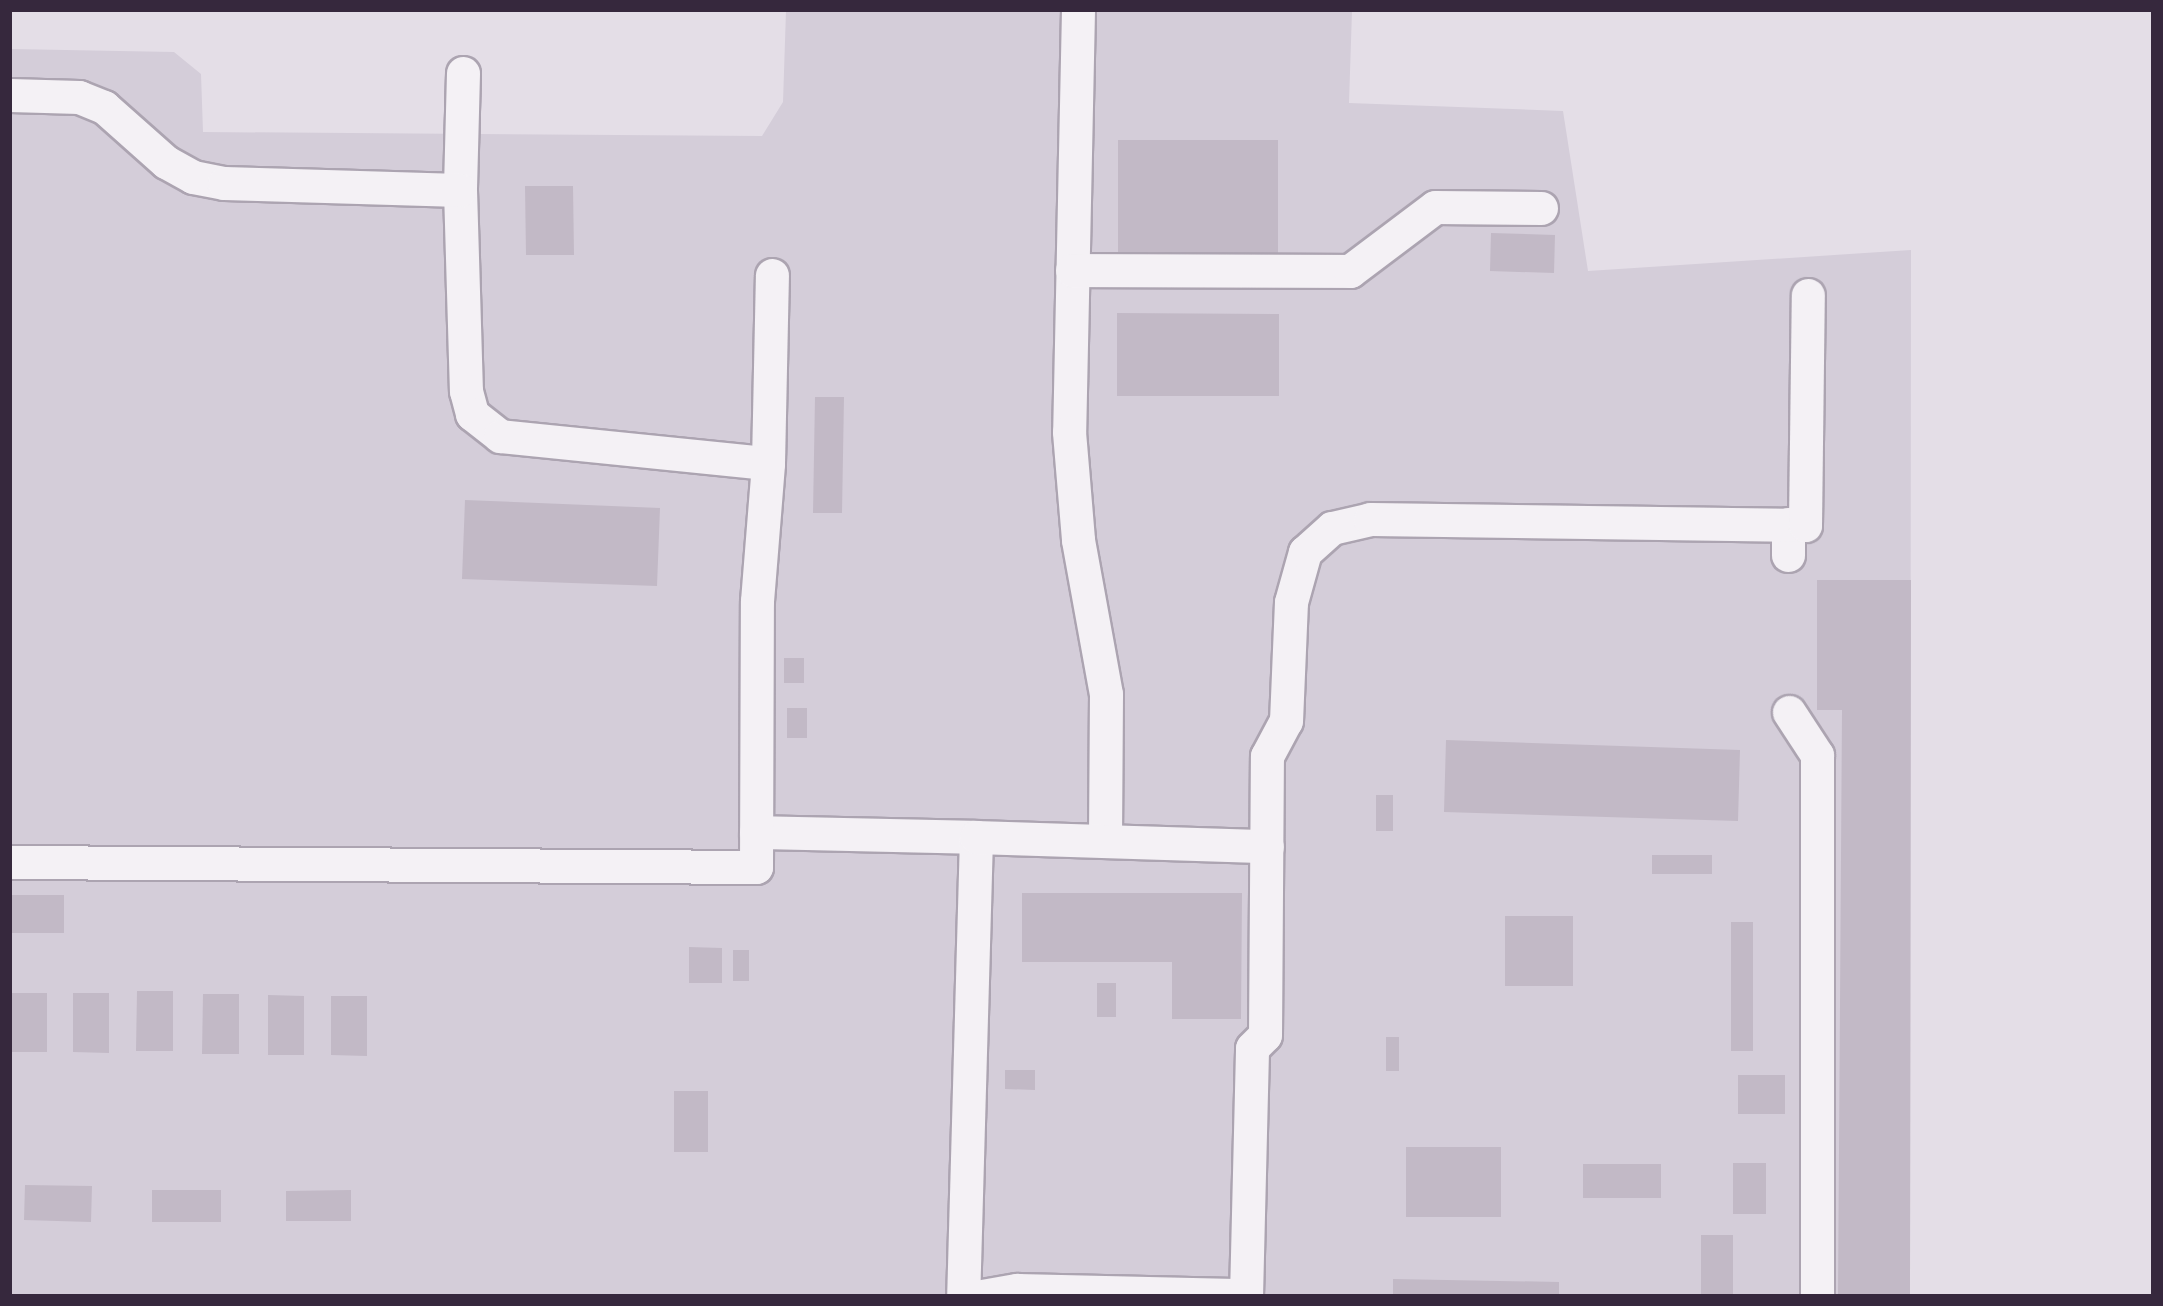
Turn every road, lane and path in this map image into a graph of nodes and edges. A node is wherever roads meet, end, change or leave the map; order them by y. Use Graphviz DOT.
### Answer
graph roads {
  1 [pos="1078,10"];
  2 [pos="463,73"];
  3 [pos="10,95"];
  4 [pos="460,190"];
  5 [pos="1541,208"];
  6 [pos="1072,270"];
  7 [pos="772,275"];
  8 [pos="1808,295"];
  9 [pos="768,463"];
  10 [pos="1789,712"];
  11 [pos="756,832"];
  12 [pos="976,837"];
  13 [pos="1105,841"];
  14 [pos="1267,846"];
  15 [pos="10,862"];
  16 [pos="1246,1295"];
  17 [pos="963,1296"];
  18 [pos="982,1296"];
  19 [pos="1817,1296"];
  1 -- 6 [label="lane"];
  2 -- 4 [label="lane"];
  3 -- 4 [label="lane"];
  4 -- 9 [label="lane"];
  5 -- 6 [label="lane"];
  6 -- 13 [label="lane"];
  7 -- 9 [label="lane"];
  8 -- 14 [label="lane"];
  9 -- 11 [label="lane"];
  10 -- 19 [label="lane"];
  11 -- 12 [label="lane"];
  11 -- 15 [label="lane"];
  12 -- 13 [label="lane"];
  12 -- 17 [label="lane"];
  13 -- 14 [label="lane"];
  14 -- 16 [label="lane"];
  16 -- 18 [label="lane"];
}
